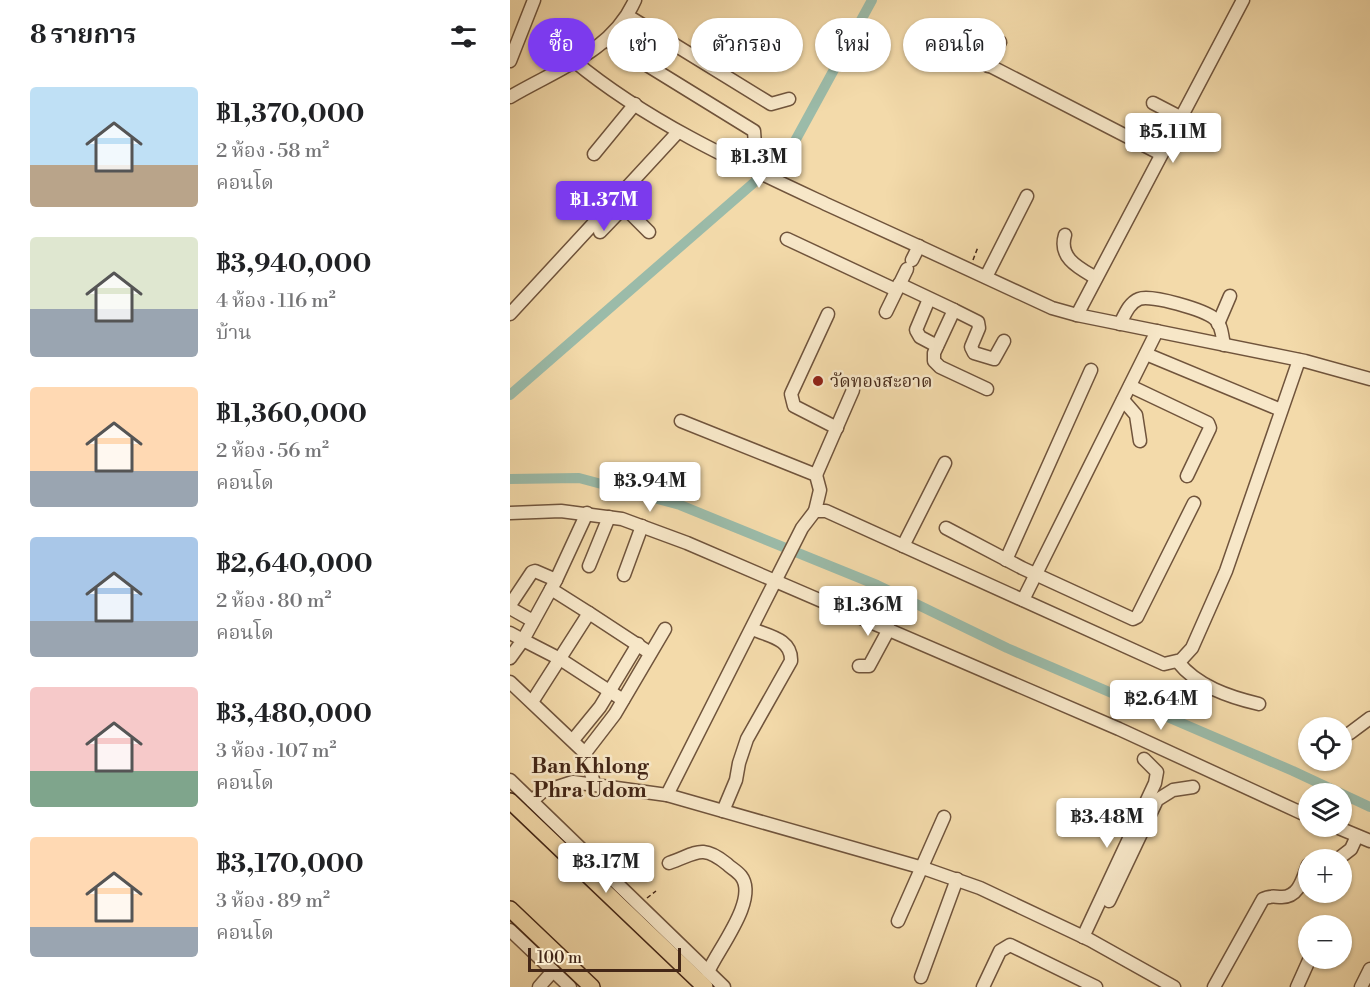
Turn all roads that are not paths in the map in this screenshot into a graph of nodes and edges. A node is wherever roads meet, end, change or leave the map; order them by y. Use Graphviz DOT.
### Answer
graph roads {
  1 [pos="534,0"];
  2 [pos="635,0"];
  3 [pos="1243,0"];
  4 [pos="628,16"];
  5 [pos="510,62"];
  6 [pos="554,72"];
  7 [pos="590,72"];
  8 [pos="658,72"];
  9 [pos="1000,72"];
  10 [pos="510,97"];
  11 [pos="789,99"];
  12 [pos="1153,103"];
  13 [pos="635,104"];
  14 [pos="1180,117"];
  15 [pos="678,132"];
  16 [pos="594,154"];
  17 [pos="1161,154"];
  18 [pos="745,166"];
  19 [pos="1027,196"];
  20 [pos="620,203"];
  21 [pos="600,232"];
  22 [pos="649,232"];
  23 [pos="1065,235"];
  24 [pos="787,239"];
  25 [pos="919,246"];
  26 [pos="986,277"];
  27 [pos="1096,278"];
  28 [pos="898,287"];
  29 [pos="1230,296"];
  30 [pos="929,299"];
  31 [pos="954,310"];
  32 [pos="886,312"];
  33 [pos="510,314"];
  34 [pos="828,314"];
  35 [pos="1077,315"];
  36 [pos="1120,324"];
  37 [pos="1218,324"];
  38 [pos="1157,331"];
  39 [pos="1004,341"];
  40 [pos="1224,345"];
  41 [pos="937,346"];
  42 [pos="1146,354"];
  43 [pos="1299,360"];
  44 [pos="1091,370"];
  45 [pos="1370,379"];
  46 [pos="1130,386"];
  47 [pos="987,389"];
  48 [pos="853,390"];
  49 [pos="1123,400"];
  50 [pos="1281,411"];
  51 [pos="681,421"];
  52 [pos="837,428"];
  53 [pos="1140,441"];
  54 [pos="945,463"];
  55 [pos="816,475"];
  56 [pos="1187,476"];
  57 [pos="1194,503"];
  58 [pos="815,511"];
  59 [pos="510,513"];
  60 [pos="587,513"];
  61 [pos="609,517"];
  62 [pos="642,526"];
  63 [pos="946,528"];
  64 [pos="903,546"];
  65 [pos="1006,560"];
  66 [pos="589,566"];
  67 [pos="779,574"];
  68 [pos="1036,574"];
  69 [pos="624,575"];
  70 [pos="554,585"];
  71 [pos="1023,600"];
  72 [pos="510,607"];
  73 [pos="588,613"];
  74 [pos="533,621"];
  75 [pos="752,628"];
  76 [pos="665,629"];
  77 [pos="889,629"];
  78 [pos="510,633"];
  79 [pos="523,640"];
  80 [pos="638,644"];
  81 [pos="650,653"];
  82 [pos="510,658"];
  83 [pos="560,659"];
  84 [pos="1178,662"];
  85 [pos="859,666"];
  86 [pos="510,682"];
  87 [pos="609,692"];
  88 [pos="623,700"];
  89 [pos="532,702"];
  90 [pos="1259,704"];
  91 [pos="1370,718"];
  92 [pos="1352,732"];
  93 [pos="573,740"];
  94 [pos="585,753"];
  95 [pos="1144,759"];
  96 [pos="510,780"];
  97 [pos="594,783"];
  98 [pos="1193,787"];
  99 [pos="668,795"];
  100 [pos="511,801"];
  101 [pos="532,801"];
  102 [pos="723,811"];
  103 [pos="1298,811"];
  104 [pos="944,817"];
  105 [pos="1352,834"];
  106 [pos="1357,836"];
  107 [pos="1370,841"];
  108 [pos="1351,849"];
  109 [pos="669,863"];
  110 [pos="923,868"];
  111 [pos="957,879"];
  112 [pos="1298,887"];
  113 [pos="510,909"];
  114 [pos="898,921"];
  115 [pos="510,930"];
  116 [pos="1087,939"];
  117 [pos="1305,969"];
  118 [pos="1370,969"];
  119 [pos="553,971"];
  120 [pos="921,977"];
  121 [pos="707,979"];
  122 [pos="1092,986"];
  123 [pos="539,987"];
  124 [pos="570,987"];
  125 [pos="592,987"];
  126 [pos="724,987"];
  127 [pos="983,987"];
  128 [pos="1174,987"];
  129 [pos="1214,987"];
  130 [pos="1297,987"];
  131 [pos="1361,987"];
  1 -- 5 [label="street"];
  2 -- 4 [label="street"];
  3 -- 14 [label="street"];
  4 -- 11 [label="street"];
  6 -- 10 [label="street"];
  7 -- 13 [label="street"];
  8 -- 18 [label="street"];
  9 -- 17 [label="street"];
  12 -- 14 [label="street"];
  13 -- 15 [label="street"];
  13 -- 16 [label="street"];
  14 -- 17 [label="street"];
  15 -- 18 [label="street"];
  15 -- 20 [label="street"];
  17 -- 27 [label="street"];
  18 -- 25 [label="street"];
  19 -- 26 [label="street"];
  20 -- 21 [label="street"];
  20 -- 22 [label="street"];
  20 -- 33 [label="street"];
  23 -- 27 [label="street"];
  24 -- 28 [label="street"];
  25 -- 26 [label="street"];
  25 -- 28 [label="street"];
  26 -- 35 [label="street"];
  27 -- 35 [label="street"];
  28 -- 30 [label="street"];
  28 -- 32 [label="street"];
  29 -- 37 [label="street"];
  30 -- 31 [label="street"];
  30 -- 41 [label="street"];
  31 -- 39 [label="street"];
  31 -- 41 [label="street"];
  34 -- 52 [label="street"];
  35 -- 36 [label="street"];
  36 -- 37 [label="street"];
  36 -- 38 [label="street"];
  37 -- 40 [label="street"];
  38 -- 40 [label="street"];
  38 -- 42 [label="street"];
  40 -- 43 [label="street"];
  41 -- 47 [label="street"];
  42 -- 46 [label="street"];
  42 -- 50 [label="street"];
  43 -- 45 [label="street"];
  43 -- 50 [label="street"];
  44 -- 65 [label="street"];
  46 -- 49 [label="street"];
  46 -- 56 [label="street"];
  48 -- 52 [label="street"];
  49 -- 53 [label="street"];
  49 -- 68 [label="street"];
  50 -- 84 [label="street"];
  51 -- 55 [label="street"];
  52 -- 55 [label="street"];
  54 -- 64 [label="street"];
  55 -- 58 [label="street"];
  57 -- 68 [label="street"];
  58 -- 64 [label="street"];
  58 -- 67 [label="street"];
  59 -- 60 [label="street"];
  60 -- 61 [label="street"];
  60 -- 70 [label="street"];
  61 -- 62 [label="street"];
  61 -- 66 [label="street"];
  62 -- 67 [label="street"];
  62 -- 69 [label="street"];
  63 -- 65 [label="street"];
  64 -- 71 [label="street"];
  65 -- 68 [label="street"];
  67 -- 75 [label="street"];
  67 -- 77 [label="street"];
  68 -- 71 [label="street"];
  70 -- 72 [label="street"];
  70 -- 73 [label="street"];
  70 -- 74 [label="street"];
  71 -- 84 [label="street"];
  72 -- 74 [label="street"];
  73 -- 80 [label="street"];
  73 -- 83 [label="street"];
  74 -- 79 [label="street"];
  75 -- 99 [label="street"];
  75 -- 102 [label="street"];
  76 -- 81 [label="street"];
  77 -- 85 [label="street"];
  77 -- 103 [label="street"];
  78 -- 79 [label="street"];
  79 -- 82 [label="street"];
  79 -- 83 [label="street"];
  80 -- 81 [label="street"];
  80 -- 87 [label="street"];
  81 -- 88 [label="street"];
  83 -- 87 [label="street"];
  83 -- 89 [label="street"];
  84 -- 90 [label="street"];
  86 -- 89 [label="street"];
  87 -- 88 [label="street"];
  87 -- 93 [label="street"];
  88 -- 94 [label="street"];
  89 -- 93 [label="street"];
  91 -- 92 [label="street"];
  93 -- 94 [label="street"];
  94 -- 97 [label="street"];
  95 -- 116 [label="street"];
  96 -- 101 [label="street"];
  97 -- 99 [label="street"];
  97 -- 101 [label="street"];
  98 -- 116 [label="street"];
  99 -- 102 [label="street"];
  100 -- 121 [label="main road"];
  101 -- 121 [label="street"];
  102 -- 110 [label="street"];
  104 -- 110 [label="street"];
  105 -- 106 [label="street"];
  106 -- 107 [label="street"];
  106 -- 108 [label="street"];
  109 -- 121 [label="street"];
  110 -- 111 [label="street"];
  110 -- 114 [label="street"];
  111 -- 116 [label="street"];
  111 -- 120 [label="street"];
  112 -- 129 [label="street"];
  113 -- 125 [label="main road"];
  115 -- 119 [label="street"];
  116 -- 128 [label="street"];
  117 -- 130 [label="street"];
  118 -- 131 [label="street"];
  119 -- 123 [label="street"];
  119 -- 124 [label="street"];
  121 -- 126 [label="street"];
  122 -- 127 [label="street"];
}
